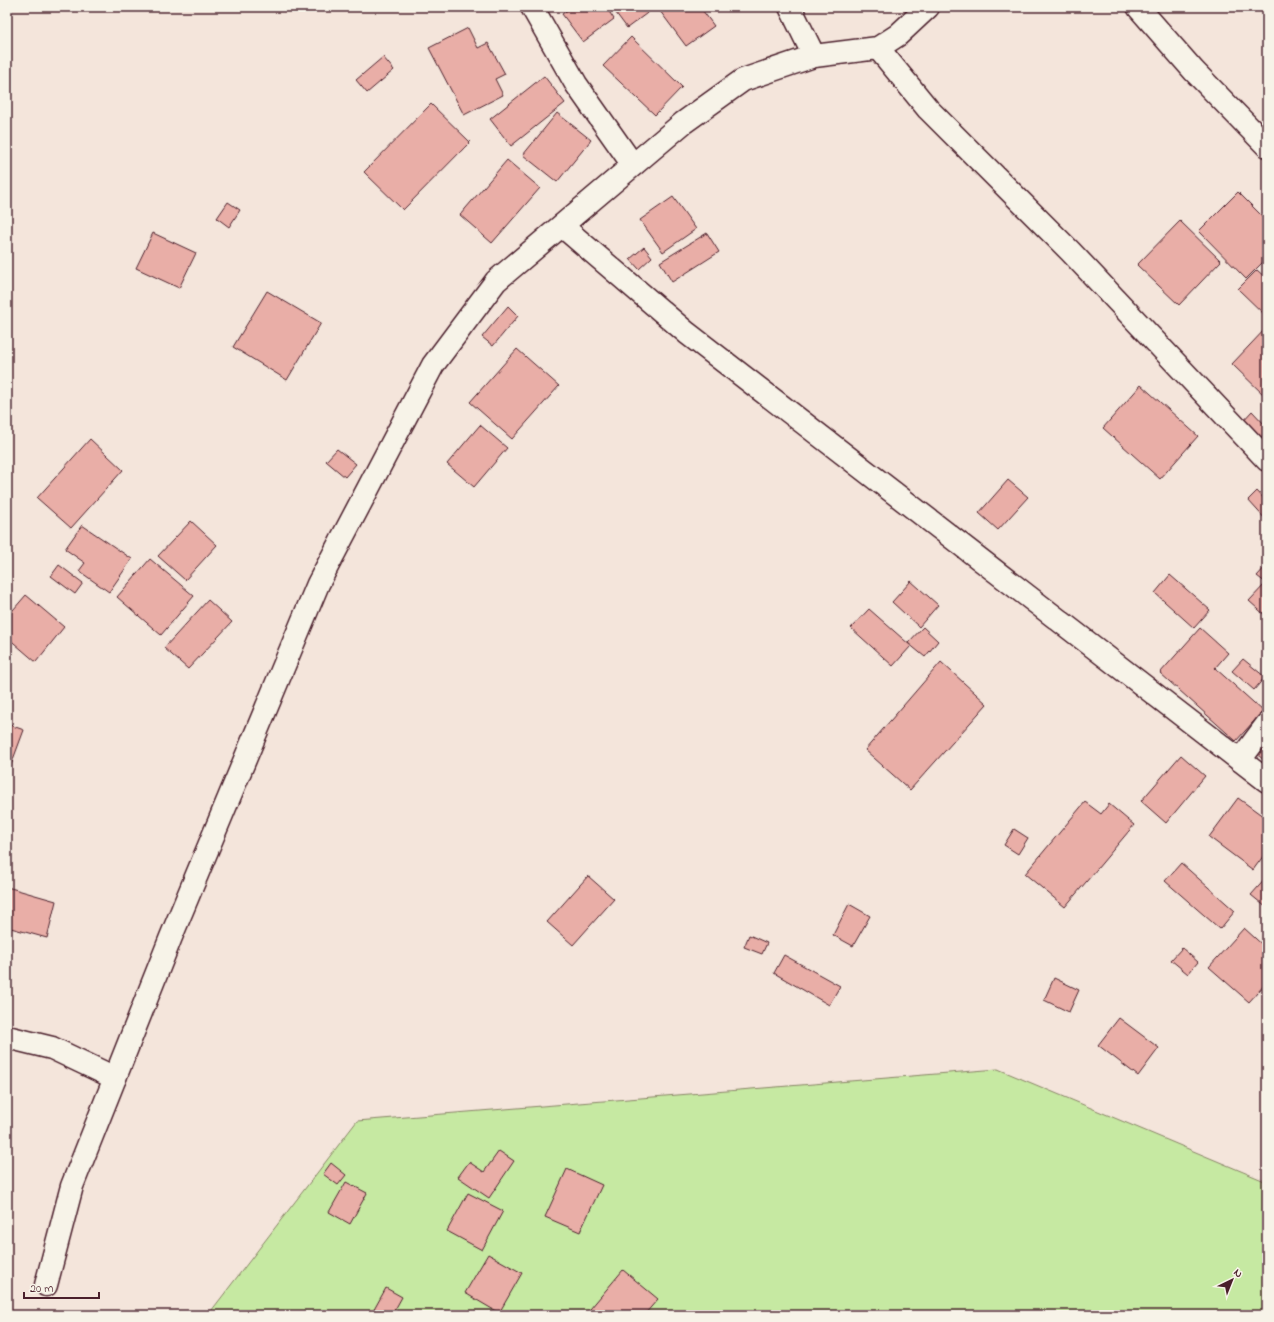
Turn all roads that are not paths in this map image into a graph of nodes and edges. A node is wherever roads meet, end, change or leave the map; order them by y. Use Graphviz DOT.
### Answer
graph roads {
  1 [pos="532,7"];
  2 [pos="790,7"];
  3 [pos="928,7"];
  4 [pos="1138,7"];
  5 [pos="878,48"];
  6 [pos="814,56"];
  7 [pos="1267,146"];
  8 [pos="633,165"];
  9 [pos="562,226"];
  10 [pos="1267,460"];
  11 [pos="1267,724"];
  12 [pos="1240,760"];
  13 [pos="1267,781"];
  14 [pos="7,1037"];
  15 [pos="115,1078"];
  16 [pos="46,1285"];
  1 -- 8 [label="street"];
  2 -- 6 [label="street"];
  3 -- 5 [label="street"];
  4 -- 7 [label="street"];
  5 -- 6 [label="street"];
  5 -- 10 [label="street"];
  6 -- 8 [label="street"];
  8 -- 9 [label="street"];
  9 -- 12 [label="street"];
  9 -- 15 [label="street"];
  11 -- 12 [label="street"];
  12 -- 13 [label="street"];
  14 -- 15 [label="street"];
  15 -- 16 [label="street"];
}
